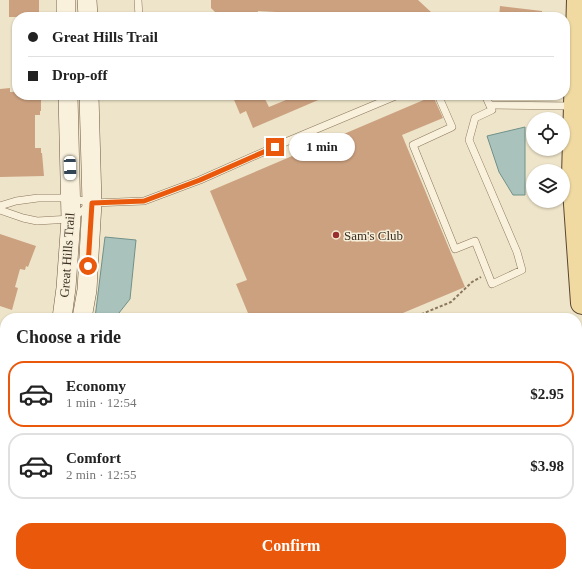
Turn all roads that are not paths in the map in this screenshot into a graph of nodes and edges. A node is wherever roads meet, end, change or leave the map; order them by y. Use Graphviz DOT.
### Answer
graph roads {
  1 [pos="66,0"];
  2 [pos="87,0"];
  3 [pos="138,0"];
  4 [pos="578,0"];
  5 [pos="66,12"];
  6 [pos="88,12"];
  7 [pos="139,12"];
  8 [pos="68,100"];
  9 [pos="89,100"];
  10 [pos="386,100"];
  11 [pos="440,100"];
  12 [pos="487,100"];
  13 [pos="490,106"];
  14 [pos="575,106"];
  15 [pos="71,198"];
  16 [pos="92,203"];
  17 [pos="0,206"];
  18 [pos="0,210"];
  19 [pos="71,219"];
  20 [pos="580,259"];
  21 [pos="582,302"];
  22 [pos="63,313"];
  23 [pos="83,313"];
  1 -- 5 [label="street"];
  2 -- 6 [label="street"];
  3 -- 7 [label="lane"];
  4 -- 14 [label="main road"];
  8 -- 15 [label="street, Great Hills Trail"];
  9 -- 16 [label="street, Great Hills Trail"];
  10 -- 16 [label="lane"];
  11 -- 13 [label="lane"];
  12 -- 13 [label="lane"];
  13 -- 14 [label="lane"];
  14 -- 20 [label="main road"];
  15 -- 16 [label="lane"];
  15 -- 17 [label="lane"];
  15 -- 19 [label="street, Great Hills Trail"];
  16 -- 19 [label="lane"];
  16 -- 23 [label="street, Great Hills Trail"];
  18 -- 19 [label="lane"];
  19 -- 22 [label="street, Great Hills Trail"];
  20 -- 21 [label="main road"];
}
